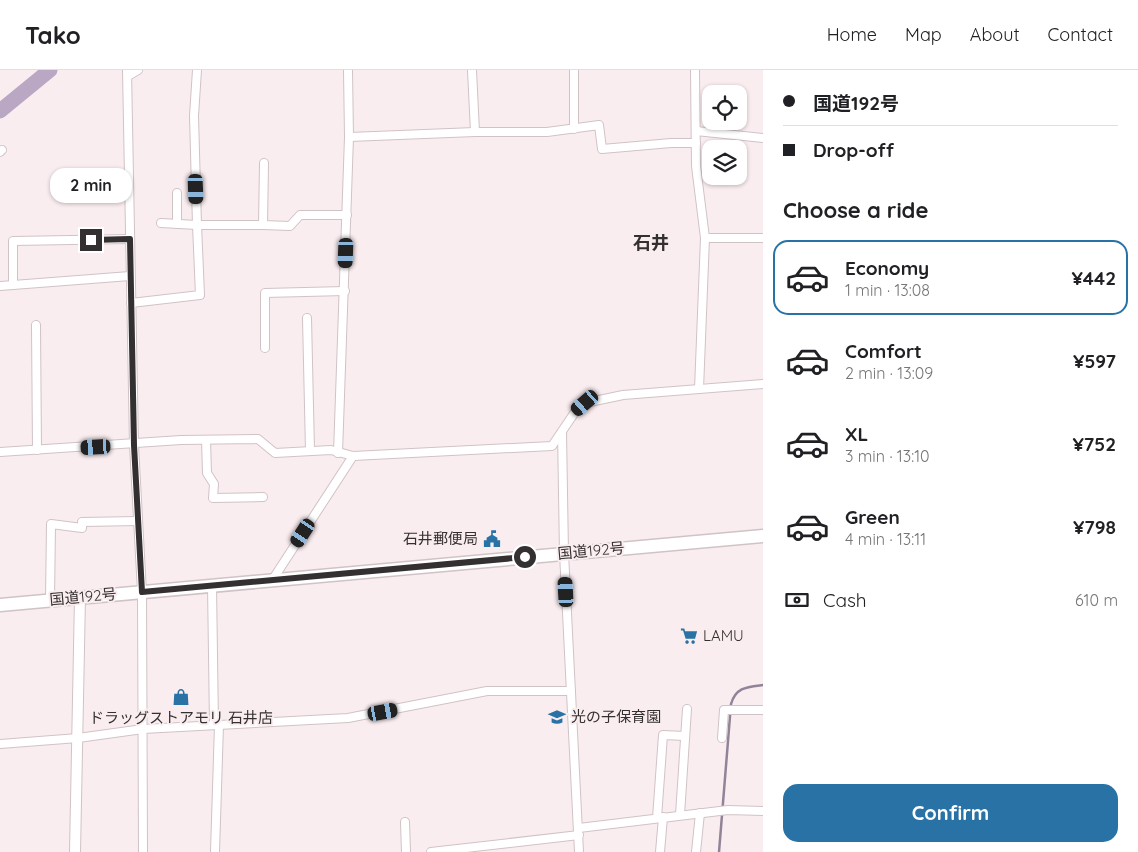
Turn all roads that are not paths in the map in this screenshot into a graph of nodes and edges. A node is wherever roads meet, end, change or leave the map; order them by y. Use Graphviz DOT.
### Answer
graph roads {
  1 [pos="138,70"];
  2 [pos="197,70"];
  3 [pos="348,70"];
  4 [pos="472,70"];
  5 [pos="574,70"];
  6 [pos="695,70"];
  7 [pos="127,73"];
  8 [pos="574,129"];
  9 [pos="696,131"];
  10 [pos="474,132"];
  11 [pos="349,137"];
  12 [pos="763,138"];
  13 [pos="696,143"];
  14 [pos="264,163"];
  15 [pos="177,193"];
  16 [pos="347,215"];
  17 [pos="161,223"];
  18 [pos="177,224"];
  19 [pos="197,225"];
  20 [pos="263,225"];
  21 [pos="705,238"];
  22 [pos="763,238"];
  23 [pos="130,239"];
  24 [pos="130,276"];
  25 [pos="12,285"];
  26 [pos="0,286"];
  27 [pos="345,291"];
  28 [pos="131,303"];
  29 [pos="307,318"];
  30 [pos="36,325"];
  31 [pos="265,348"];
  32 [pos="763,384"];
  33 [pos="700,389"];
  34 [pos="562,431"];
  35 [pos="206,440"];
  36 [pos="134,445"];
  37 [pos="37,450"];
  38 [pos="310,451"];
  39 [pos="0,452"];
  40 [pos="338,453"];
  41 [pos="353,456"];
  42 [pos="263,497"];
  43 [pos="138,521"];
  44 [pos="763,536"];
  45 [pos="564,553"];
  46 [pos="273,579"];
  47 [pos="212,585"];
  48 [pos="142,592"];
  49 [pos="80,597"];
  50 [pos="50,600"];
  51 [pos="0,605"];
  52 [pos="571,691"];
  53 [pos="687,710"];
  54 [pos="763,710"];
  55 [pos="217,725"];
  56 [pos="143,729"];
  57 [pos="685,736"];
  58 [pos="78,738"];
  59 [pos="722,738"];
  60 [pos="0,744"];
  61 [pos="763,810"];
  62 [pos="700,813"];
  63 [pos="680,815"];
  64 [pos="660,817"];
  65 [pos="405,822"];
  66 [pos="579,831"];
  67 [pos="75,852"];
  68 [pos="143,852"];
  69 [pos="216,852"];
  70 [pos="406,852"];
  71 [pos="431,852"];
  72 [pos="442,852"];
  73 [pos="579,852"];
  74 [pos="660,852"];
  75 [pos="696,852"];
  1 -- 7 [label="street"];
  2 -- 19 [label="street"];
  3 -- 11 [label="street"];
  4 -- 10 [label="street"];
  5 -- 8 [label="street"];
  6 -- 9 [label="street"];
  7 -- 23 [label="street"];
  8 -- 10 [label="street"];
  8 -- 13 [label="street"];
  9 -- 12 [label="street"];
  9 -- 13 [label="street"];
  10 -- 11 [label="street"];
  11 -- 16 [label="street"];
  13 -- 21 [label="street"];
  14 -- 20 [label="street"];
  15 -- 18 [label="street"];
  16 -- 20 [label="street"];
  16 -- 27 [label="street"];
  17 -- 18 [label="street"];
  18 -- 19 [label="street"];
  19 -- 20 [label="street"];
  19 -- 28 [label="street"];
  21 -- 22 [label="street"];
  21 -- 33 [label="street"];
  23 -- 24 [label="street"];
  23 -- 25 [label="street"];
  24 -- 25 [label="street"];
  24 -- 28 [label="street"];
  25 -- 26 [label="street"];
  27 -- 31 [label="street"];
  27 -- 40 [label="street"];
  28 -- 36 [label="street"];
  29 -- 38 [label="street"];
  30 -- 37 [label="street"];
  32 -- 33 [label="street"];
  33 -- 34 [label="street"];
  34 -- 41 [label="street"];
  34 -- 45 [label="street"];
  35 -- 36 [label="street"];
  35 -- 38 [label="street"];
  35 -- 42 [label="street"];
  36 -- 37 [label="street"];
  36 -- 43 [label="street"];
  37 -- 39 [label="street"];
  38 -- 40 [label="street"];
  40 -- 41 [label="street"];
  41 -- 46 [label="street"];
  43 -- 48 [label="street"];
  43 -- 50 [label="street"];
  44 -- 45 [label="highway, 国道192号"];
  45 -- 46 [label="highway, 国道192号"];
  45 -- 52 [label="street"];
  46 -- 47 [label="highway, 国道192号"];
  47 -- 48 [label="highway, 国道192号"];
  47 -- 55 [label="street"];
  48 -- 49 [label="highway, 国道192号"];
  48 -- 56 [label="street"];
  49 -- 50 [label="highway, 国道192号"];
  49 -- 58 [label="street"];
  50 -- 51 [label="highway, 国道192号"];
  52 -- 55 [label="street"];
  52 -- 66 [label="street"];
  53 -- 57 [label="street"];
  54 -- 59 [label="street"];
  55 -- 56 [label="street"];
  55 -- 69 [label="street"];
  56 -- 58 [label="street"];
  56 -- 68 [label="street"];
  57 -- 63 [label="street"];
  57 -- 64 [label="street"];
  58 -- 60 [label="street"];
  58 -- 67 [label="street"];
  61 -- 62 [label="street"];
  62 -- 63 [label="street"];
  62 -- 75 [label="street"];
  63 -- 64 [label="street"];
  64 -- 66 [label="street"];
  64 -- 74 [label="street"];
  65 -- 70 [label="street"];
  66 -- 72 [label="street"];
  66 -- 73 [label="street"];
  71 -- 72 [label="street"];
}
